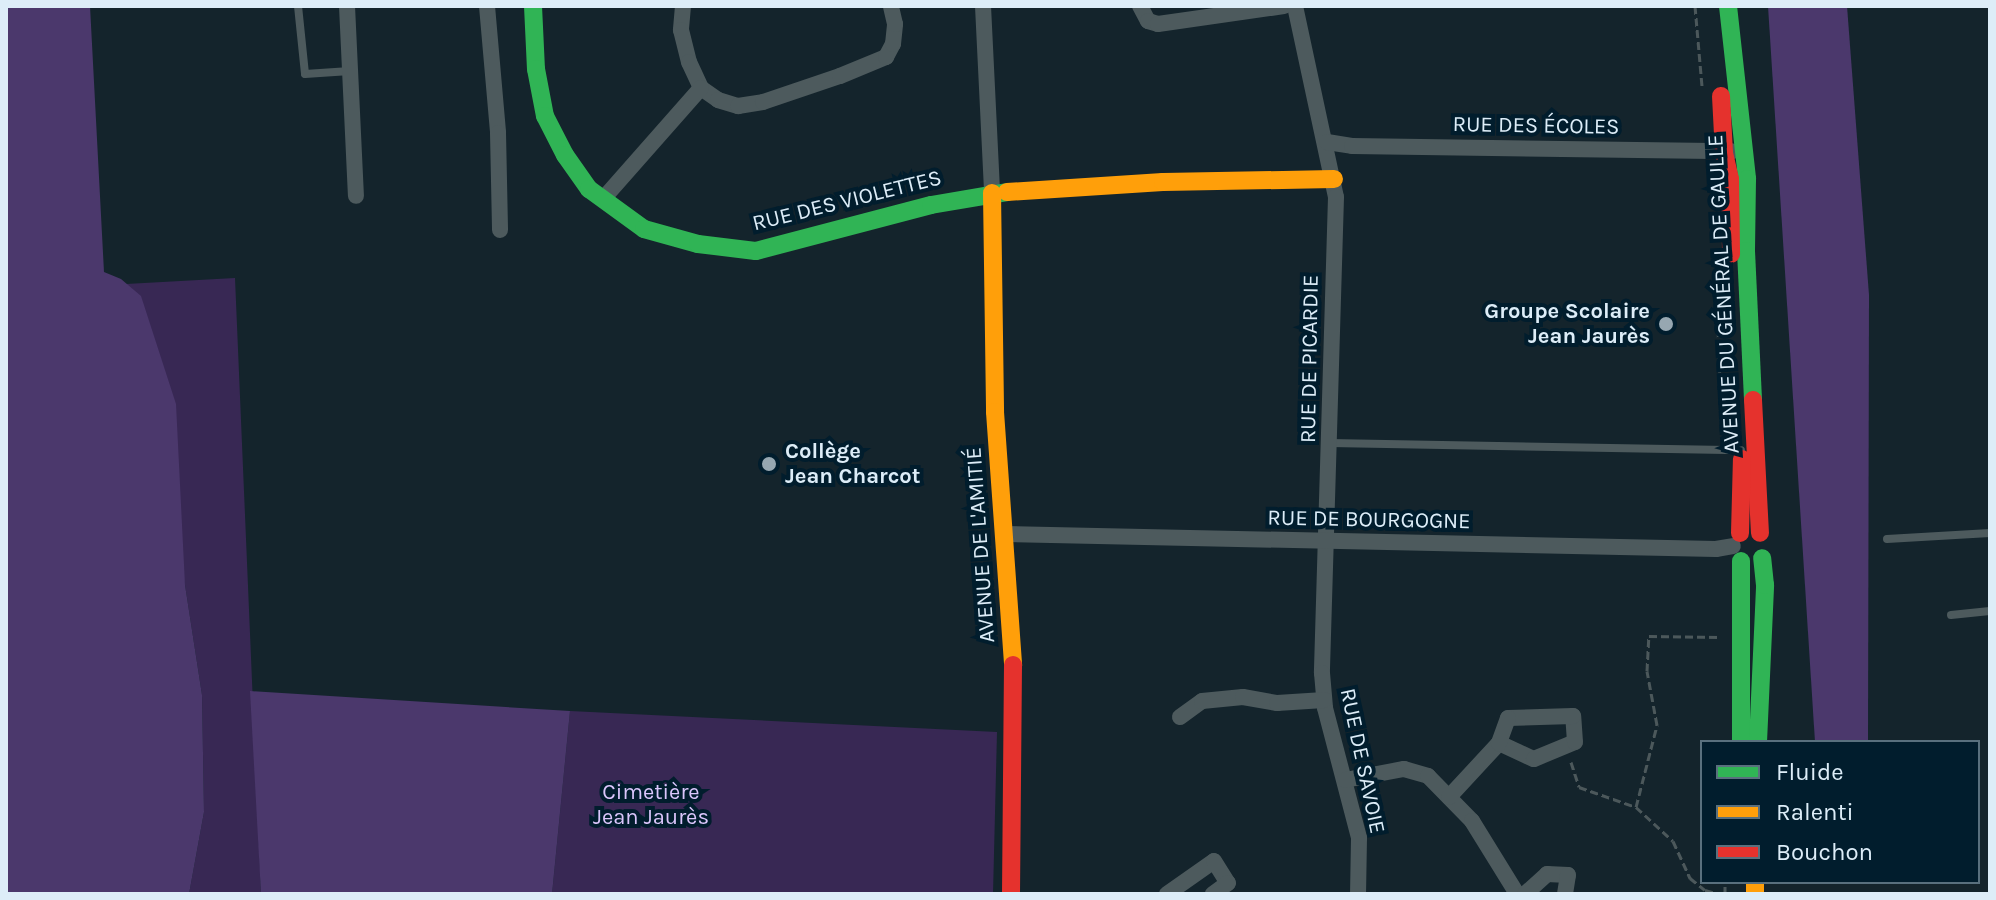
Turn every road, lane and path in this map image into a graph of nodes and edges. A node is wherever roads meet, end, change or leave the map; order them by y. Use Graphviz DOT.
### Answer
graph roads {
  1 [pos="298,6"];
  2 [pos="347,6"];
  3 [pos="487,6"];
  4 [pos="531,6"];
  5 [pos="683,6"];
  6 [pos="891,6"];
  7 [pos="983,6"];
  8 [pos="1140,6"];
  9 [pos="1284,6"];
  10 [pos="1295,6"];
  11 [pos="1695,6"];
  12 [pos="1712,6"];
  13 [pos="1728,6"];
  14 [pos="350,71"];
  15 [pos="701,88"];
  16 [pos="1703,94"];
  17 [pos="1327,142"];
  18 [pos="1744,148"];
  19 [pos="1724,153"];
  20 [pos="1334,179"];
  21 [pos="992,193"];
  22 [pos="356,196"];
  23 [pos="603,199"];
  24 [pos="500,230"];
  25 [pos="1716,260"];
  26 [pos="1330,443"];
  27 [pos="1732,450"];
  28 [pos="1760,533"];
  29 [pos="1990,533"];
  30 [pos="1004,534"];
  31 [pos="1887,539"];
  32 [pos="1327,541"];
  33 [pos="1738,546"];
  34 [pos="1762,558"];
  35 [pos="1990,611"];
  36 [pos="1951,615"];
  37 [pos="1742,636"];
  38 [pos="1324,700"];
  39 [pos="1180,717"];
  40 [pos="1741,740"];
  41 [pos="1758,740"];
  42 [pos="1499,743"];
  43 [pos="1565,748"];
  44 [pos="1345,780"];
  45 [pos="1449,797"];
  46 [pos="1636,807"];
  47 [pos="1172,893"];
  48 [pos="1011,894"];
  49 [pos="1213,894"];
  50 [pos="1358,894"];
  51 [pos="1517,894"];
  52 [pos="1525,894"];
  53 [pos="1565,894"];
  54 [pos="1719,894"];
  1 -- 14 [label="lane"];
  2 -- 14 [label="street"];
  3 -- 24 [label="street"];
  4 -- 23 [label="street, RUE DES VIOLETTES"];
  5 -- 15 [label="street"];
  6 -- 15 [label="street"];
  7 -- 21 [label="street"];
  8 -- 9 [label="street"];
  10 -- 17 [label="street, RUE DE PICARDIE"];
  11 -- 16 [label="path"];
  12 -- 19 [label="street, AVENUE DU GÉNÉRAL DE GAULLE"];
  13 -- 18 [label="street, AVENUE DU GÉNÉRAL DE GAULLE"];
  14 -- 22 [label="street"];
  15 -- 23 [label="street"];
  17 -- 19 [label="street, RUE DES ÉCOLES"];
  17 -- 20 [label="street, RUE DE PICARDIE"];
  18 -- 19 [label="street, RUE DES ÉCOLES"];
  18 -- 28 [label="street, AVENUE DU GÉNÉRAL DE GAULLE"];
  19 -- 27 [label="street, AVENUE DU GÉNÉRAL DE GAULLE"];
  20 -- 21 [label="street"];
  20 -- 26 [label="street, RUE DE PICARDIE"];
  21 -- 23 [label="street, RUE DES VIOLETTES"];
  21 -- 30 [label="street, AVENUE DE L'AMITIÉ"];
  25 -- 27 [label="path"];
  26 -- 27 [label="lane"];
  26 -- 32 [label="street, RUE DE PICARDIE"];
  27 -- 33 [label="street, AVENUE DU GÉNÉRAL DE GAULLE"];
  28 -- 33 [label="street"];
  28 -- 34 [label="street, AVENUE DU GÉNÉRAL DE GAULLE"];
  29 -- 31 [label="lane"];
  30 -- 32 [label="street, RUE DE BOURGOGNE"];
  30 -- 48 [label="street, AVENUE DE L'AMITIÉ"];
  32 -- 33 [label="street, RUE DE BOURGOGNE"];
  32 -- 38 [label="street, RUE DE SAVOIE"];
  33 -- 34 [label="street"];
  33 -- 37 [label="street, AVENUE DU GÉNÉRAL DE GAULLE"];
  34 -- 41 [label="street"];
  35 -- 36 [label="lane"];
  37 -- 40 [label="street, AVENUE DU GÉNÉRAL DE GAULLE"];
  37 -- 46 [label="path"];
  38 -- 39 [label="street"];
  38 -- 44 [label="street, RUE DE SAVOIE"];
  42 -- 43 [label="street"];
  42 -- 43 [label="street"];
  42 -- 45 [label="street"];
  43 -- 46 [label="path"];
  44 -- 45 [label="street"];
  44 -- 50 [label="street, RUE DE SAVOIE"];
  45 -- 51 [label="street"];
  46 -- 54 [label="path"];
  47 -- 49 [label="street"];
  52 -- 53 [label="street"];
}
